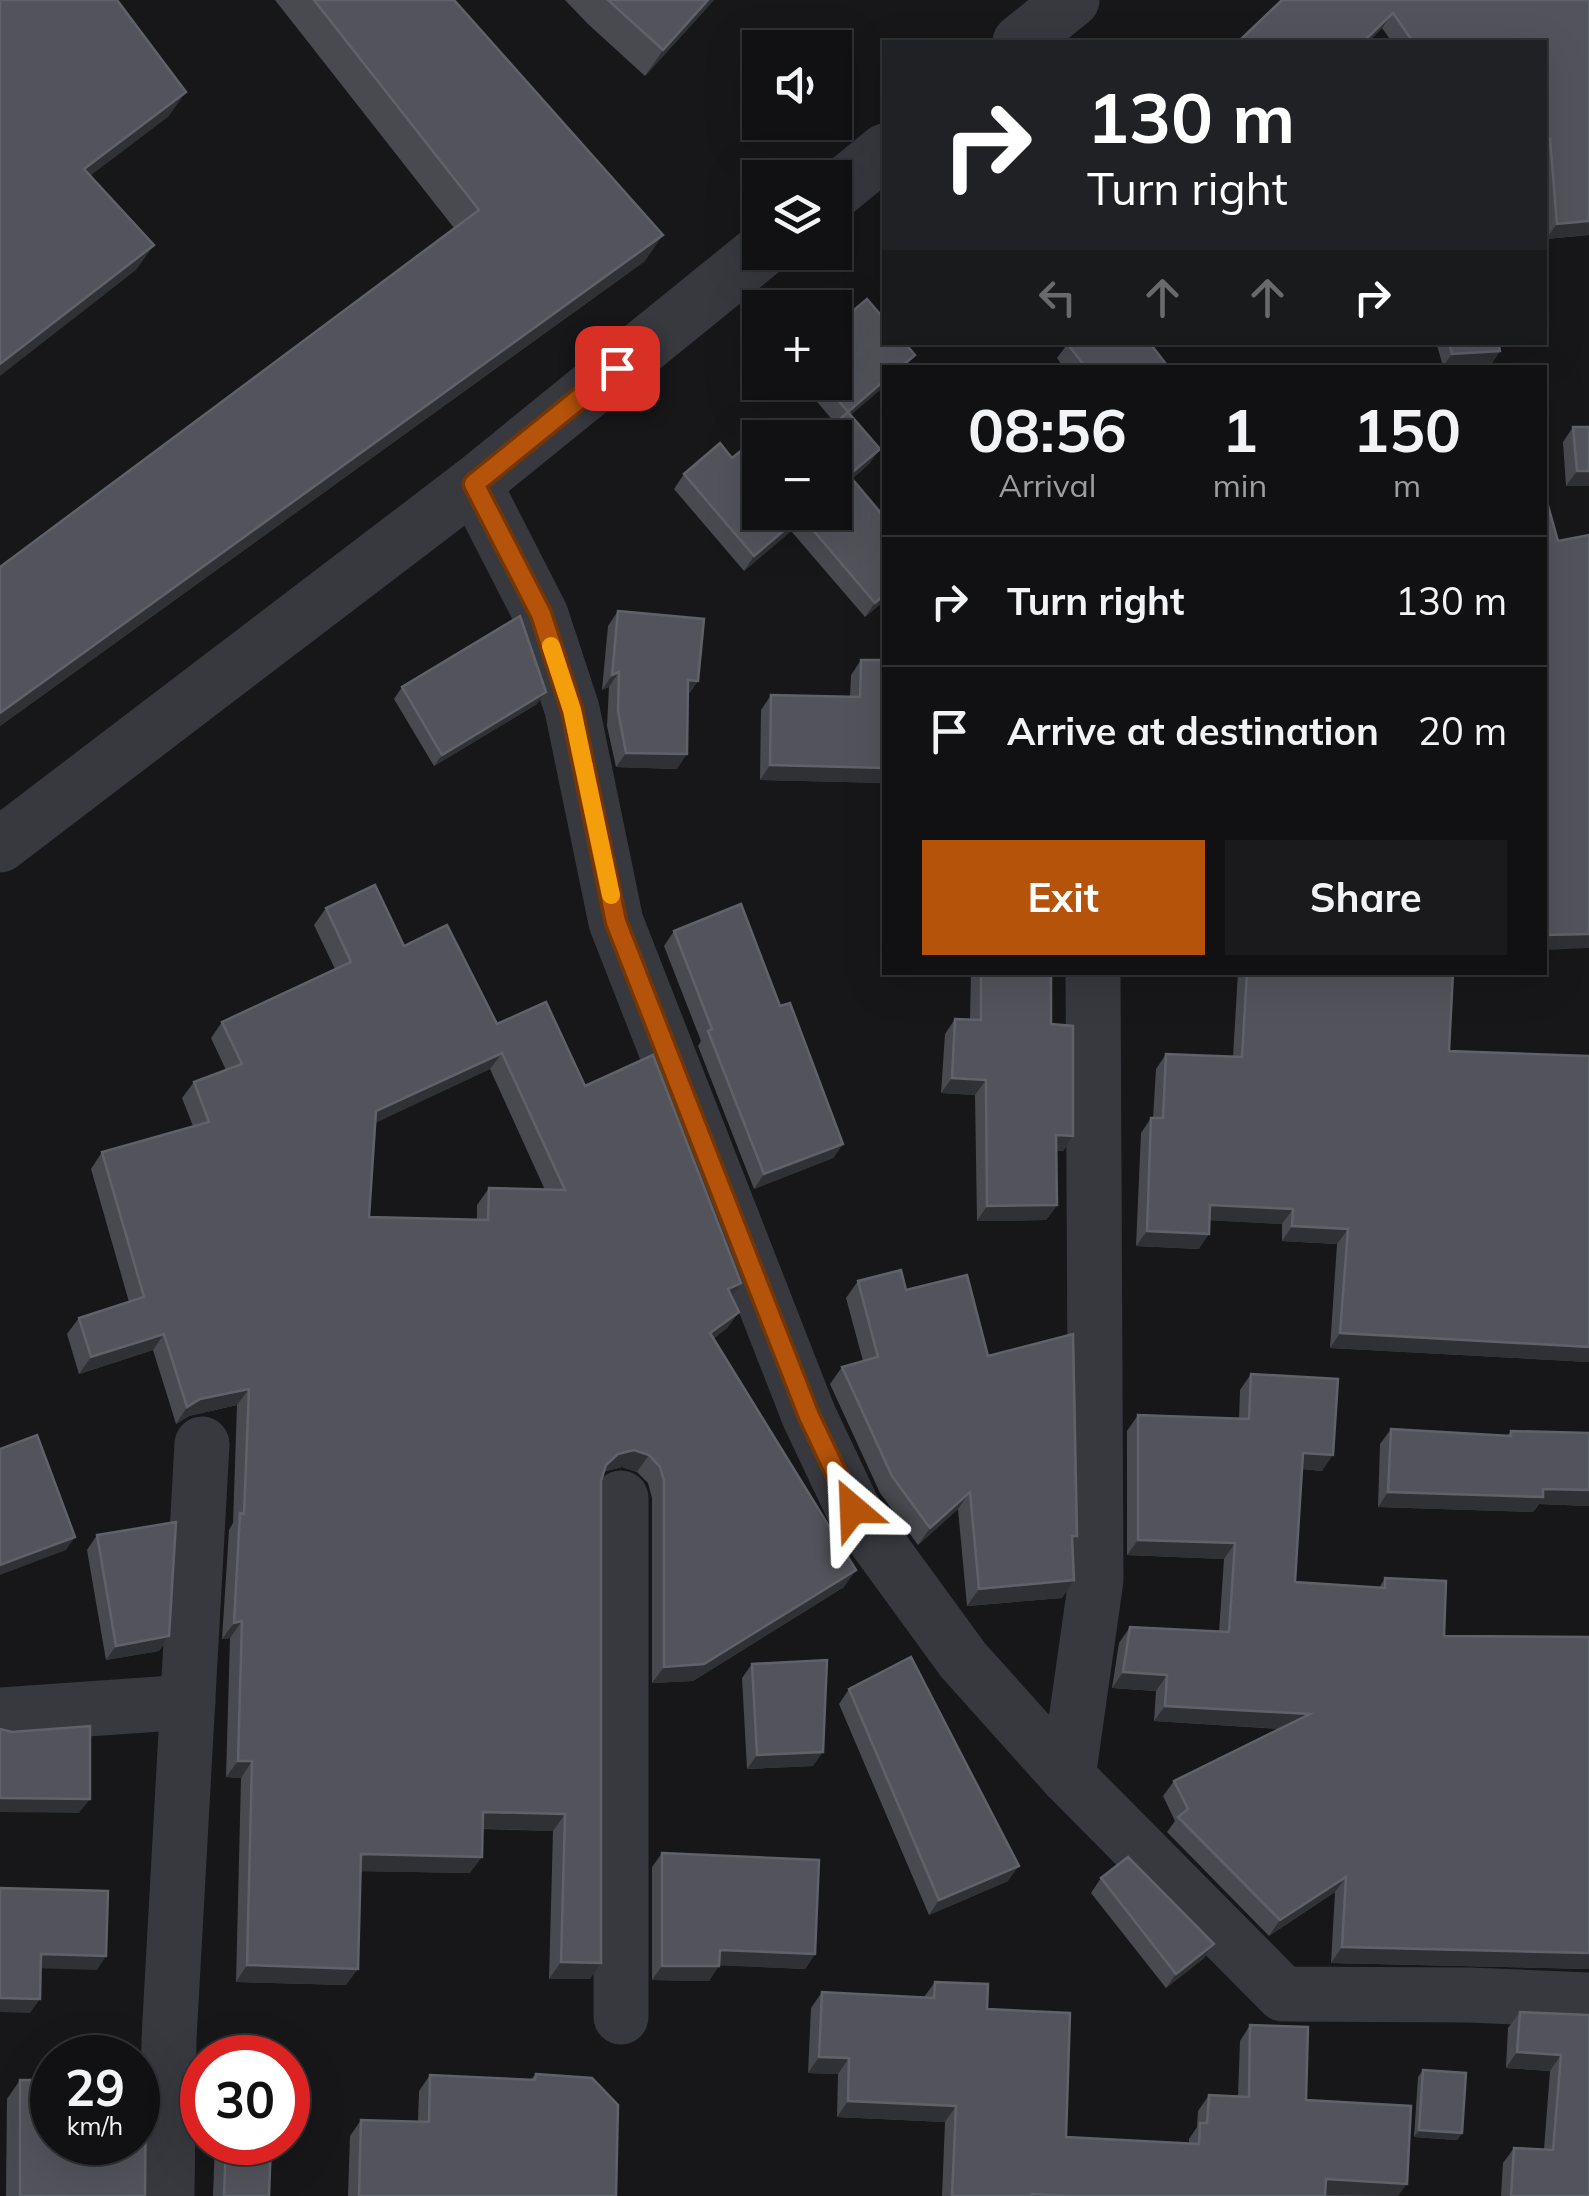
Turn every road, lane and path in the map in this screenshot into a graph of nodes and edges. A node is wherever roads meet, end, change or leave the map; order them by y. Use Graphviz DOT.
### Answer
graph roads {
  1 [pos="1072,0"];
  2 [pos="1022,40"];
  3 [pos="882,154"];
  4 [pos="852,178"];
  5 [pos="742,267"];
  6 [pos="474,484"];
  7 [pos="0,845"];
  8 [pos="1093,975"];
  9 [pos="202,1444"];
  10 [pos="621,1498"];
  11 [pos="188,1702"];
  12 [pos="0,1715"];
  13 [pos="1068,1777"];
  14 [pos="1589,2000"];
  15 [pos="621,2017"];
  16 [pos="167,2196"];
  1 -- 2 [label="street"];
  3 -- 4 [label="street"];
  5 -- 6 [label="street"];
  6 -- 7 [label="street"];
  6 -- 13 [label="street"];
  8 -- 13 [label="street"];
  9 -- 11 [label="street"];
  10 -- 15 [label="street"];
  11 -- 12 [label="street"];
  11 -- 16 [label="street"];
  13 -- 14 [label="street"];
}
